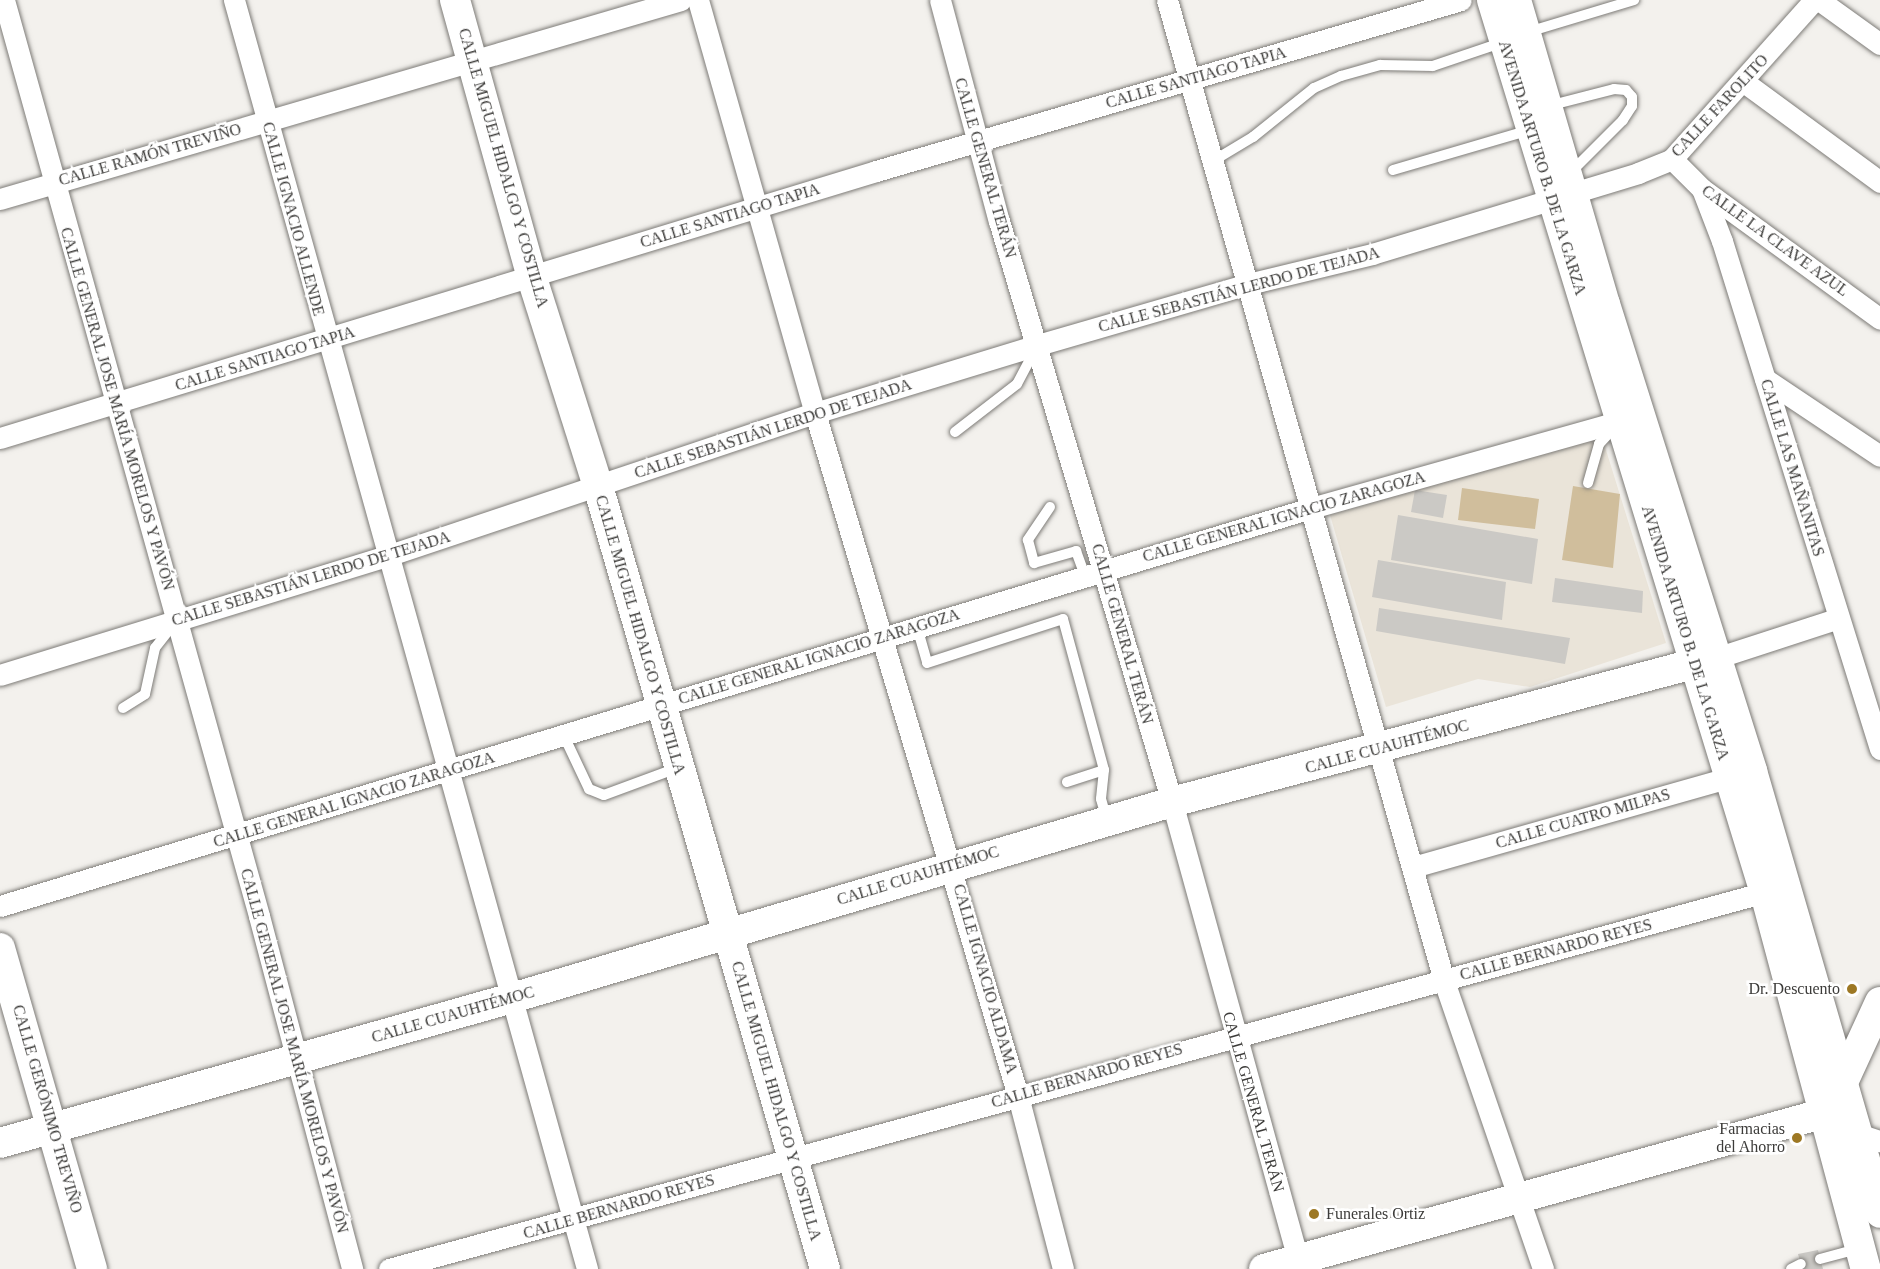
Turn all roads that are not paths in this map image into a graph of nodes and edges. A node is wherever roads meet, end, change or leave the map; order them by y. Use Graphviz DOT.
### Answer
graph roads {
  1 [pos="4,0"];
  2 [pos="234,0"];
  3 [pos="455,0"];
  4 [pos="681,0"];
  5 [pos="698,0"];
  6 [pos="940,0"];
  7 [pos="1167,0"];
  8 [pos="1461,0"];
  9 [pos="1492,0"];
  10 [pos="1516,0"];
  11 [pos="1634,0"];
  12 [pos="1814,0"];
  13 [pos="1819,0"];
  14 [pos="1515,38"];
  15 [pos="1880,44"];
  16 [pos="473,61"];
  17 [pos="1189,80"];
  18 [pos="1744,82"];
  19 [pos="1538,118"];
  20 [pos="267,121"];
  21 [pos="977,142"];
  22 [pos="1672,159"];
  23 [pos="1213,161"];
  24 [pos="1393,170"];
  25 [pos="1880,182"];
  26 [pos="54,183"];
  27 [pos="1702,189"];
  28 [pos="1563,190"];
  29 [pos="0,199"];
  30 [pos="756,208"];
  31 [pos="532,278"];
  32 [pos="1248,284"];
  33 [pos="1880,319"];
  34 [pos="326,341"];
  35 [pos="1038,345"];
  36 [pos="1765,380"];
  37 [pos="117,404"];
  38 [pos="815,413"];
  39 [pos="1629,419"];
  40 [pos="955,432"];
  41 [pos="0,438"];
  42 [pos="1880,456"];
  43 [pos="1588,483"];
  44 [pos="598,486"];
  45 [pos="1050,507"];
  46 [pos="1311,508"];
  47 [pos="387,556"];
  48 [pos="1094,573"];
  49 [pos="1839,618"];
  50 [pos="176,621"];
  51 [pos="917,627"];
  52 [pos="884,637"];
  53 [pos="1706,661"];
  54 [pos="0,675"];
  55 [pos="659,706"];
  56 [pos="123,708"];
  57 [pos="564,736"];
  58 [pos="1880,749"];
  59 [pos="1377,751"];
  60 [pos="678,768"];
  61 [pos="1104,770"];
  62 [pos="449,771"];
  63 [pos="1741,774"];
  64 [pos="1067,782"];
  65 [pos="1172,802"];
  66 [pos="1107,820"];
  67 [pos="235,836"];
  68 [pos="952,866"];
  69 [pos="1413,867"];
  70 [pos="1775,890"];
  71 [pos="0,906"];
  72 [pos="728,935"];
  73 [pos="0,948"];
  74 [pos="1444,981"];
  75 [pos="513,998"];
  76 [pos="1880,1002"];
  77 [pos="1234,1035"];
  78 [pos="297,1059"];
  79 [pos="1844,1083"];
  80 [pos="1018,1096"];
  81 [pos="1825,1113"];
  82 [pos="53,1128"];
  83 [pos="1856,1139"];
  84 [pos="0,1143"];
  85 [pos="794,1158"];
  86 [pos="1520,1199"];
  87 [pos="1880,1213"];
  88 [pos="574,1220"];
  89 [pos="1820,1259"];
  90 [pos="1862,1263"];
  91 [pos="1300,1264"];
  92 [pos="93,1269"];
  93 [pos="352,1269"];
  94 [pos="389,1269"];
  95 [pos="587,1269"];
  96 [pos="825,1269"];
  97 [pos="1063,1269"];
  98 [pos="1264,1269"];
  99 [pos="1543,1269"];
  1 -- 26 [label="street, CALLE GENERAL JOSE MARÍA MORELOS Y PAVÓN"];
  2 -- 20 [label="street, CALLE IGNACIO ALLENDE"];
  3 -- 16 [label="street, CALLE MIGUEL HIDALGO Y COSTILLA"];
  4 -- 16 [label="street, CALLE RAMÓN TREVIÑO"];
  5 -- 30 [label="street, CALLE IGNACIO ALDAMA"];
  6 -- 21 [label="street, CALLE GENERAL TERÁN"];
  7 -- 17 [label="street"];
  8 -- 17 [label="street, CALLE SANTIAGO TAPIA"];
  9 -- 14 [label="street, AVENIDA ARTURO B. DE LA GARZA"];
  10 -- 14 [label="street, AVENIDA ARTURO B. DE LA GARZA"];
  11 -- 14 [label="lane"];
  12 -- 18 [label="street, CALLE FAROLITO"];
  13 -- 15 [label="street"];
  14 -- 19 [label="street, AVENIDA ARTURO B. DE LA GARZA"];
  14 -- 23 [label="lane"];
  16 -- 20 [label="street, CALLE RAMÓN TREVIÑO"];
  16 -- 31 [label="street, CALLE MIGUEL HIDALGO Y COSTILLA"];
  17 -- 21 [label="street, CALLE SANTIAGO TAPIA"];
  17 -- 23 [label="street"];
  18 -- 22 [label="street, CALLE FAROLITO"];
  18 -- 25 [label="street"];
  19 -- 24 [label="lane"];
  19 -- 28 [label="street, AVENIDA ARTURO B. DE LA GARZA"];
  19 -- 28 [label="lane"];
  20 -- 26 [label="street, CALLE RAMÓN TREVIÑO"];
  20 -- 34 [label="street, CALLE IGNACIO ALLENDE"];
  21 -- 30 [label="street, CALLE SANTIAGO TAPIA"];
  21 -- 35 [label="street, CALLE GENERAL TERÁN"];
  22 -- 27 [label="street, CALLE LA CLAVE AZUL"];
  22 -- 28 [label="street, CALLE FAROLITO"];
  23 -- 32 [label="street"];
  26 -- 29 [label="street, CALLE RAMÓN TREVIÑO"];
  26 -- 37 [label="street, CALLE GENERAL JOSE MARÍA MORELOS Y PAVÓN"];
  27 -- 33 [label="street, CALLE LA CLAVE AZUL"];
  27 -- 36 [label="street, CALLE LAS MAÑANITAS"];
  28 -- 32 [label="street, CALLE SEBASTIÁN LERDO DE TEJADA"];
  28 -- 39 [label="street, AVENIDA ARTURO B. DE LA GARZA"];
  30 -- 31 [label="street, CALLE SANTIAGO TAPIA"];
  30 -- 38 [label="street, CALLE IGNACIO ALDAMA"];
  31 -- 34 [label="street, CALLE SANTIAGO TAPIA"];
  31 -- 44 [label="street, CALLE MIGUEL HIDALGO Y COSTILLA"];
  32 -- 35 [label="street, CALLE SEBASTIÁN LERDO DE TEJADA"];
  32 -- 46 [label="street"];
  34 -- 37 [label="street, CALLE SANTIAGO TAPIA"];
  34 -- 47 [label="street, CALLE IGNACIO ALLENDE"];
  35 -- 38 [label="street, CALLE SEBASTIÁN LERDO DE TEJADA"];
  35 -- 40 [label="lane"];
  35 -- 48 [label="street, CALLE GENERAL TERÁN"];
  36 -- 42 [label="street"];
  36 -- 49 [label="street, CALLE LAS MAÑANITAS"];
  37 -- 41 [label="street, CALLE SANTIAGO TAPIA"];
  37 -- 50 [label="street, CALLE GENERAL JOSE MARÍA MORELOS Y PAVÓN"];
  38 -- 44 [label="street, CALLE SEBASTIÁN LERDO DE TEJADA"];
  38 -- 52 [label="street, CALLE IGNACIO ALDAMA"];
  39 -- 43 [label="lane"];
  39 -- 46 [label="street, CALLE GENERAL IGNACIO ZARAGOZA"];
  39 -- 53 [label="street, AVENIDA ARTURO B. DE LA GARZA"];
  44 -- 47 [label="street, CALLE SEBASTIÁN LERDO DE TEJADA"];
  44 -- 55 [label="street, CALLE MIGUEL HIDALGO Y COSTILLA"];
  45 -- 48 [label="lane"];
  46 -- 48 [label="street, CALLE GENERAL IGNACIO ZARAGOZA"];
  46 -- 59 [label="street"];
  47 -- 50 [label="street, CALLE SEBASTIÁN LERDO DE TEJADA"];
  47 -- 62 [label="street, CALLE IGNACIO ALLENDE"];
  48 -- 51 [label="street, CALLE GENERAL IGNACIO ZARAGOZA"];
  48 -- 65 [label="street, CALLE GENERAL TERÁN"];
  49 -- 53 [label="street, CALLE CUAUHTÉMOC"];
  49 -- 58 [label="street, CALLE LAS MAÑANITAS"];
  50 -- 54 [label="street, CALLE SEBASTIÁN LERDO DE TEJADA"];
  50 -- 56 [label="lane"];
  50 -- 67 [label="street, CALLE GENERAL JOSE MARÍA MORELOS Y PAVÓN"];
  51 -- 52 [label="street, CALLE GENERAL IGNACIO ZARAGOZA"];
  51 -- 61 [label="lane"];
  52 -- 55 [label="street, CALLE GENERAL IGNACIO ZARAGOZA"];
  52 -- 68 [label="street, CALLE IGNACIO ALDAMA"];
  53 -- 59 [label="street, CALLE CUAUHTÉMOC"];
  53 -- 63 [label="street, AVENIDA ARTURO B. DE LA GARZA"];
  55 -- 57 [label="street, CALLE GENERAL IGNACIO ZARAGOZA"];
  55 -- 60 [label="street, CALLE MIGUEL HIDALGO Y COSTILLA"];
  57 -- 60 [label="lane"];
  57 -- 62 [label="street, CALLE GENERAL IGNACIO ZARAGOZA"];
  59 -- 65 [label="street, CALLE CUAUHTÉMOC"];
  59 -- 69 [label="street"];
  60 -- 72 [label="street, CALLE MIGUEL HIDALGO Y COSTILLA"];
  61 -- 64 [label="lane"];
  61 -- 66 [label="lane"];
  62 -- 67 [label="street, CALLE GENERAL IGNACIO ZARAGOZA"];
  62 -- 75 [label="street, CALLE IGNACIO ALLENDE"];
  63 -- 69 [label="street, CALLE CUATRO MILPAS"];
  63 -- 70 [label="street, AVENIDA ARTURO B. DE LA GARZA"];
  65 -- 66 [label="street, CALLE CUAUHTÉMOC"];
  65 -- 77 [label="street, CALLE GENERAL TERÁN"];
  66 -- 68 [label="street, CALLE CUAUHTÉMOC"];
  67 -- 71 [label="street, CALLE GENERAL IGNACIO ZARAGOZA"];
  67 -- 78 [label="street, CALLE GENERAL JOSE MARÍA MORELOS Y PAVÓN"];
  68 -- 72 [label="street, CALLE CUAUHTÉMOC"];
  68 -- 80 [label="street, CALLE IGNACIO ALDAMA"];
  69 -- 74 [label="street"];
  70 -- 74 [label="street, CALLE BERNARDO REYES"];
  70 -- 79 [label="street, AVENIDA ARTURO B. DE LA GARZA"];
  70 -- 81 [label="street, AVENIDA ARTURO B. DE LA GARZA"];
  72 -- 75 [label="street, CALLE CUAUHTÉMOC"];
  72 -- 85 [label="street, CALLE MIGUEL HIDALGO Y COSTILLA"];
  73 -- 82 [label="street, CALLE GERÓNIMO TREVIÑO"];
  74 -- 77 [label="street, CALLE BERNARDO REYES"];
  74 -- 86 [label="street"];
  75 -- 78 [label="street, CALLE CUAUHTÉMOC"];
  75 -- 88 [label="street, CALLE IGNACIO ALLENDE"];
  76 -- 79 [label="street"];
  77 -- 80 [label="street, CALLE BERNARDO REYES"];
  77 -- 91 [label="street, CALLE GENERAL TERÁN"];
  78 -- 82 [label="street, CALLE CUAUHTÉMOC"];
  78 -- 93 [label="street, CALLE GENERAL JOSE MARÍA MORELOS Y PAVÓN"];
  79 -- 81 [label="street"];
  79 -- 83 [label="street, AVENIDA ARTURO B. DE LA GARZA"];
  80 -- 85 [label="street, CALLE BERNARDO REYES"];
  80 -- 97 [label="street, CALLE IGNACIO ALDAMA"];
  81 -- 83 [label="street, AVENIDA ARTURO B. DE LA GARZA"];
  81 -- 86 [label="street"];
  82 -- 84 [label="street, CALLE CUAUHTÉMOC"];
  82 -- 92 [label="street, CALLE GERÓNIMO TREVIÑO"];
  83 -- 87 [label="street, AVENIDA ARTURO B. DE LA GARZA"];
  83 -- 90 [label="street, AVENIDA ARTURO B. DE LA GARZA"];
  85 -- 88 [label="street, CALLE BERNARDO REYES"];
  85 -- 96 [label="street, CALLE MIGUEL HIDALGO Y COSTILLA"];
  86 -- 91 [label="street"];
  86 -- 99 [label="street"];
  88 -- 94 [label="street, CALLE BERNARDO REYES"];
  88 -- 95 [label="street, CALLE IGNACIO ALLENDE"];
  89 -- 90 [label="lane"];
  91 -- 98 [label="street"];
}
